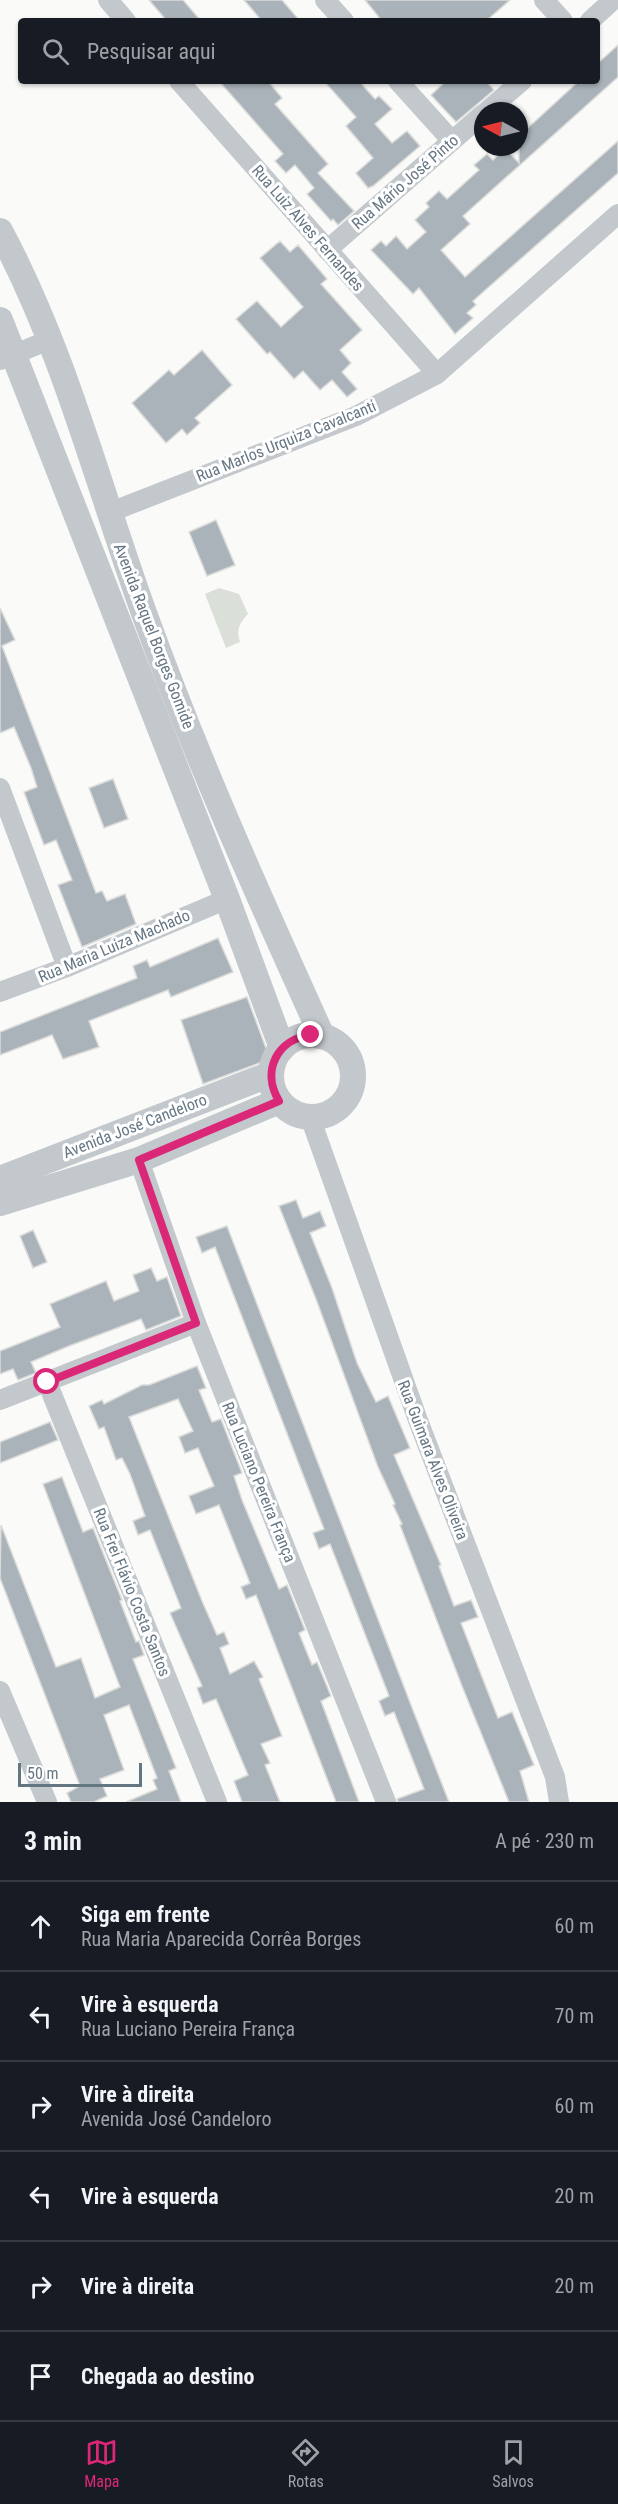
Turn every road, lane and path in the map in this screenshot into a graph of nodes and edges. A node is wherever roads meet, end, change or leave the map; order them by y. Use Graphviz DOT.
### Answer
graph roads {
  1 [pos="108,0"];
  2 [pos="325,0"];
  3 [pos="544,0"];
  4 [pos="613,0"];
  5 [pos="123,18"];
  6 [pos="341,18"];
  7 [pos="560,18"];
  8 [pos="594,18"];
  9 [pos="182,84"];
  10 [pos="401,84"];
  11 [pos="518,84"];
  12 [pos="498,102"];
  13 [pos="474,122"];
  14 [pos="452,141"];
  15 [pos="618,214"];
  16 [pos="0,231"];
  17 [pos="327,250"];
  18 [pos="0,320"];
  19 [pos="49,340"];
  20 [pos="7,357"];
  21 [pos="437,374"];
  22 [pos="108,513"];
  23 [pos="0,788"];
  24 [pos="227,899"];
  25 [pos="67,967"];
  26 [pos="0,992"];
  27 [pos="322,1036"];
  28 [pos="282,1048"];
  29 [pos="271,1074"];
  30 [pos="279,1101"];
  31 [pos="310,1117"];
  32 [pos="139,1160"];
  33 [pos="0,1179"];
  34 [pos="0,1203"];
  35 [pos="196,1323"];
  36 [pos="47,1382"];
  37 [pos="0,1400"];
  38 [pos="0,1691"];
  39 [pos="47,1802"];
  40 [pos="217,1802"];
  41 [pos="386,1802"];
  42 [pos="559,1802"];
  1 -- 5 [label="street"];
  2 -- 6 [label="street"];
  3 -- 7 [label="street"];
  4 -- 8 [label="street"];
  9 -- 17 [label="street, Rua Luiz Alves Fernandes"];
  10 -- 14 [label="street"];
  11 -- 12 [label="street"];
  13 -- 14 [label="street, Rua Mário José Pinto"];
  14 -- 17 [label="street, Rua Mário José Pinto"];
  15 -- 21 [label="street, Rua Marlos Urquiza Cavalcanti"];
  16 -- 19 [label="street, Avenida Raquel Borges Gomide"];
  17 -- 21 [label="street, Rua Luiz Alves Fernandes"];
  18 -- 20 [label="street, Avenida Raquel Borges Gomide"];
  19 -- 20 [label="street"];
  19 -- 22 [label="street, Avenida Raquel Borges Gomide"];
  20 -- 24 [label="street, Avenida Raquel Borges Gomide"];
  21 -- 22 [label="street, Rua Marlos Urquiza Cavalcanti"];
  22 -- 27 [label="street, Avenida Raquel Borges Gomide"];
  23 -- 25 [label="street"];
  24 -- 25 [label="street, Rua Maria Luiza Machado"];
  24 -- 28 [label="street, Avenida Raquel Borges Gomide"];
  25 -- 26 [label="street, Rua Maria Luiza Machado"];
  27 -- 28 [label="street"];
  27 -- 31 [label="street"];
  28 -- 29 [label="street"];
  29 -- 30 [label="street"];
  29 -- 33 [label="street, Avenida José Candeloro"];
  30 -- 31 [label="street"];
  30 -- 32 [label="street, Avenida José Candeloro"];
  31 -- 42 [label="street, Rua Guimara Alves Oliveira"];
  32 -- 34 [label="street, Avenida José Candeloro"];
  32 -- 35 [label="street, Rua Luciano Pereira França"];
  35 -- 36 [label="street"];
  35 -- 41 [label="street, Rua Luciano Pereira França"];
  36 -- 37 [label="street"];
  36 -- 40 [label="street, Rua Frei Flávio Costa Santos"];
  38 -- 39 [label="street"];
}
